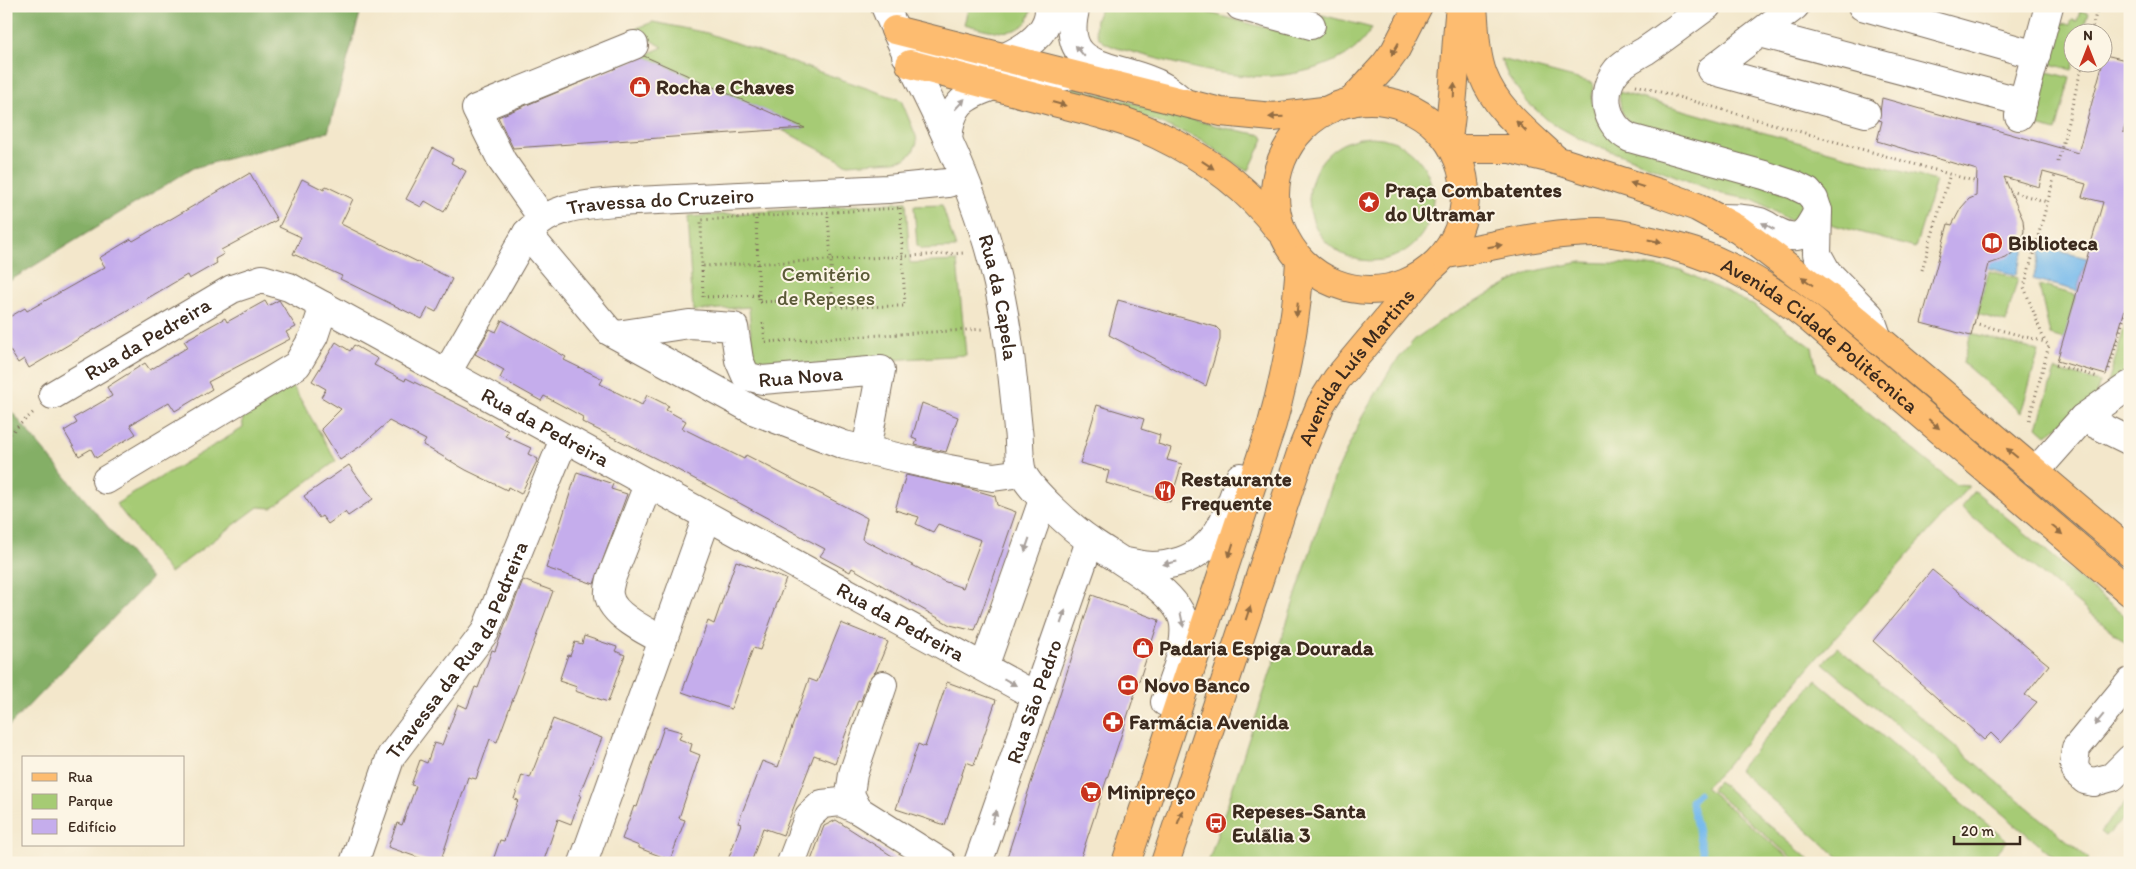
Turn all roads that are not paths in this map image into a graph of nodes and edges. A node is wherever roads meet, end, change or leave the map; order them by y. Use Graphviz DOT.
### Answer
graph roads {
  1 [pos="1049,6"];
  2 [pos="1076,6"];
  3 [pos="1240,6"];
  4 [pos="1418,6"];
  5 [pos="1460,6"];
  6 [pos="1473,6"];
  7 [pos="1707,6"];
  8 [pos="1795,6"];
  9 [pos="1862,6"];
  10 [pos="2049,6"];
  11 [pos="890,18"];
  12 [pos="1311,25"];
  13 [pos="1760,33"];
  14 [pos="634,45"];
  15 [pos="2036,54"];
  16 [pos="1005,57"];
  17 [pos="908,59"];
  18 [pos="1072,75"];
  19 [pos="993,86"];
  20 [pos="1351,102"];
  21 [pos="1184,103"];
  22 [pos="1324,111"];
  23 [pos="1866,113"];
  24 [pos="948,139"];
  25 [pos="1451,144"];
  26 [pos="1556,160"];
  27 [pos="963,177"];
  28 [pos="1818,212"];
  29 [pos="1718,218"];
  30 [pos="535,226"];
  31 [pos="1282,233"];
  32 [pos="1446,254"];
  33 [pos="1300,261"];
  34 [pos="1424,275"];
  35 [pos="324,306"];
  36 [pos="617,335"];
  37 [pos="1878,339"];
  38 [pos="446,374"];
  39 [pos="2119,377"];
  40 [pos="53,395"];
  41 [pos="2090,414"];
  42 [pos="1269,437"];
  43 [pos="564,439"];
  44 [pos="2130,441"];
  45 [pos="866,450"];
  46 [pos="2035,472"];
  47 [pos="1022,473"];
  48 [pos="106,480"];
  49 [pos="648,485"];
  50 [pos="1043,500"];
  51 [pos="707,517"];
  52 [pos="1090,541"];
  53 [pos="2130,552"];
  54 [pos="1124,562"];
  55 [pos="2130,592"];
  56 [pos="663,640"];
  57 [pos="984,667"];
  58 [pos="2130,682"];
  59 [pos="883,685"];
  60 [pos="1036,696"];
  61 [pos="1167,743"];
  62 [pos="2130,760"];
  63 [pos="858,810"];
  64 [pos="354,863"];
  65 [pos="583,863"];
  66 [pos="791,863"];
  67 [pos="942,863"];
  68 [pos="978,863"];
  69 [pos="1126,863"];
  70 [pos="1164,863"];
  1 -- 16 [label="street"];
  21 -- 2 [label="street, one-way"];
  3 -- 12 [label="street"];
  4 -- 20 [label="main road, one-way"];
  25 -- 5 [label="main road, one-way"];
  26 -- 6 [label="main road, one-way"];
  7 -- 28 [label="street"];
  8 -- 13 [label="street"];
  9 -- 15 [label="street"];
  10 -- 15 [label="street"];
  11 -- 16 [label="main road"];
  11 -- 17 [label="street, Rua da Capela"];
  13 -- 15 [label="street"];
  13 -- 23 [label="street"];
  14 -- 30 [label="street, Rua Nova"];
  16 -- 18 [label="main road"];
  17 -- 18 [label="street"];
  17 -- 19 [label="main road"];
  17 -- 24 [label="street, Rua da Capela"];
  18 -- 21 [label="main road"];
  24 -- 19 [label="street, one-way"];
  19 -- 31 [label="main road, one-way"];
  20 -- 22 [label="main road"];
  20 -- 25 [label="main road"];
  22 -- 21 [label="main road, one-way"];
  22 -- 31 [label="main road"];
  24 -- 27 [label="street, Rua da Capela"];
  25 -- 26 [label="main road, Avenida Cidade Politécnica"];
  25 -- 32 [label="main road, Avenida Luís Martins"];
  29 -- 26 [label="main road, Avenida Cidade Politécnica, one-way"];
  27 -- 30 [label="street, Travessa do Cruzeiro"];
  27 -- 47 [label="street, Rua da Capela"];
  28 -- 29 [label="street, one-way"];
  28 -- 37 [label="street"];
  37 -- 29 [label="main road, Avenida Cidade Politécnica, one-way"];
  30 -- 36 [label="street, Rua Nova"];
  30 -- 38 [label="street"];
  31 -- 33 [label="main road"];
  32 -- 34 [label="main road, Avenida Luís Martins"];
  32 -- 55 [label="main road, Avenida Cidade Politécnica, one-way"];
  33 -- 34 [label="main road"];
  33 -- 42 [label="main road, Avenida Luís Martins, one-way"];
  70 -- 34 [label="main road, Avenida Luís Martins, one-way"];
  35 -- 38 [label="street, Rua da Pedreira"];
  35 -- 40 [label="street, Rua da Pedreira"];
  35 -- 48 [label="street"];
  36 -- 45 [label="street, Rua Nova"];
  36 -- 45 [label="street, Rua Nova"];
  46 -- 37 [label="main road, Avenida Cidade Politécnica, one-way"];
  38 -- 43 [label="street, Rua da Pedreira"];
  39 -- 41 [label="street"];
  41 -- 44 [label="street"];
  41 -- 46 [label="street"];
  42 -- 54 [label="street, one-way"];
  42 -- 61 [label="main road, Avenida Luís Martins, one-way"];
  43 -- 49 [label="street, Rua da Pedreira"];
  43 -- 64 [label="street, Travessa da Rua da Pedreira"];
  45 -- 47 [label="street, Rua Nova"];
  46 -- 53 [label="main road, Avenida Cidade Politécnica"];
  47 -- 50 [label="street"];
  49 -- 51 [label="street, Rua da Pedreira"];
  49 -- 56 [label="street"];
  50 -- 52 [label="street"];
  50 -- 57 [label="street, one-way"];
  51 -- 56 [label="street"];
  51 -- 57 [label="street, Rua da Pedreira"];
  52 -- 54 [label="street"];
  60 -- 52 [label="street, Rua São Pedro, one-way"];
  54 -- 61 [label="street, one-way"];
  56 -- 65 [label="street"];
  57 -- 60 [label="street, Rua da Pedreira, one-way"];
  58 -- 62 [label="street, one-way"];
  59 -- 63 [label="street"];
  68 -- 60 [label="street, Rua São Pedro, one-way"];
  61 -- 69 [label="main road, Avenida Luís Martins"];
  63 -- 66 [label="street"];
  63 -- 67 [label="street"];
}
